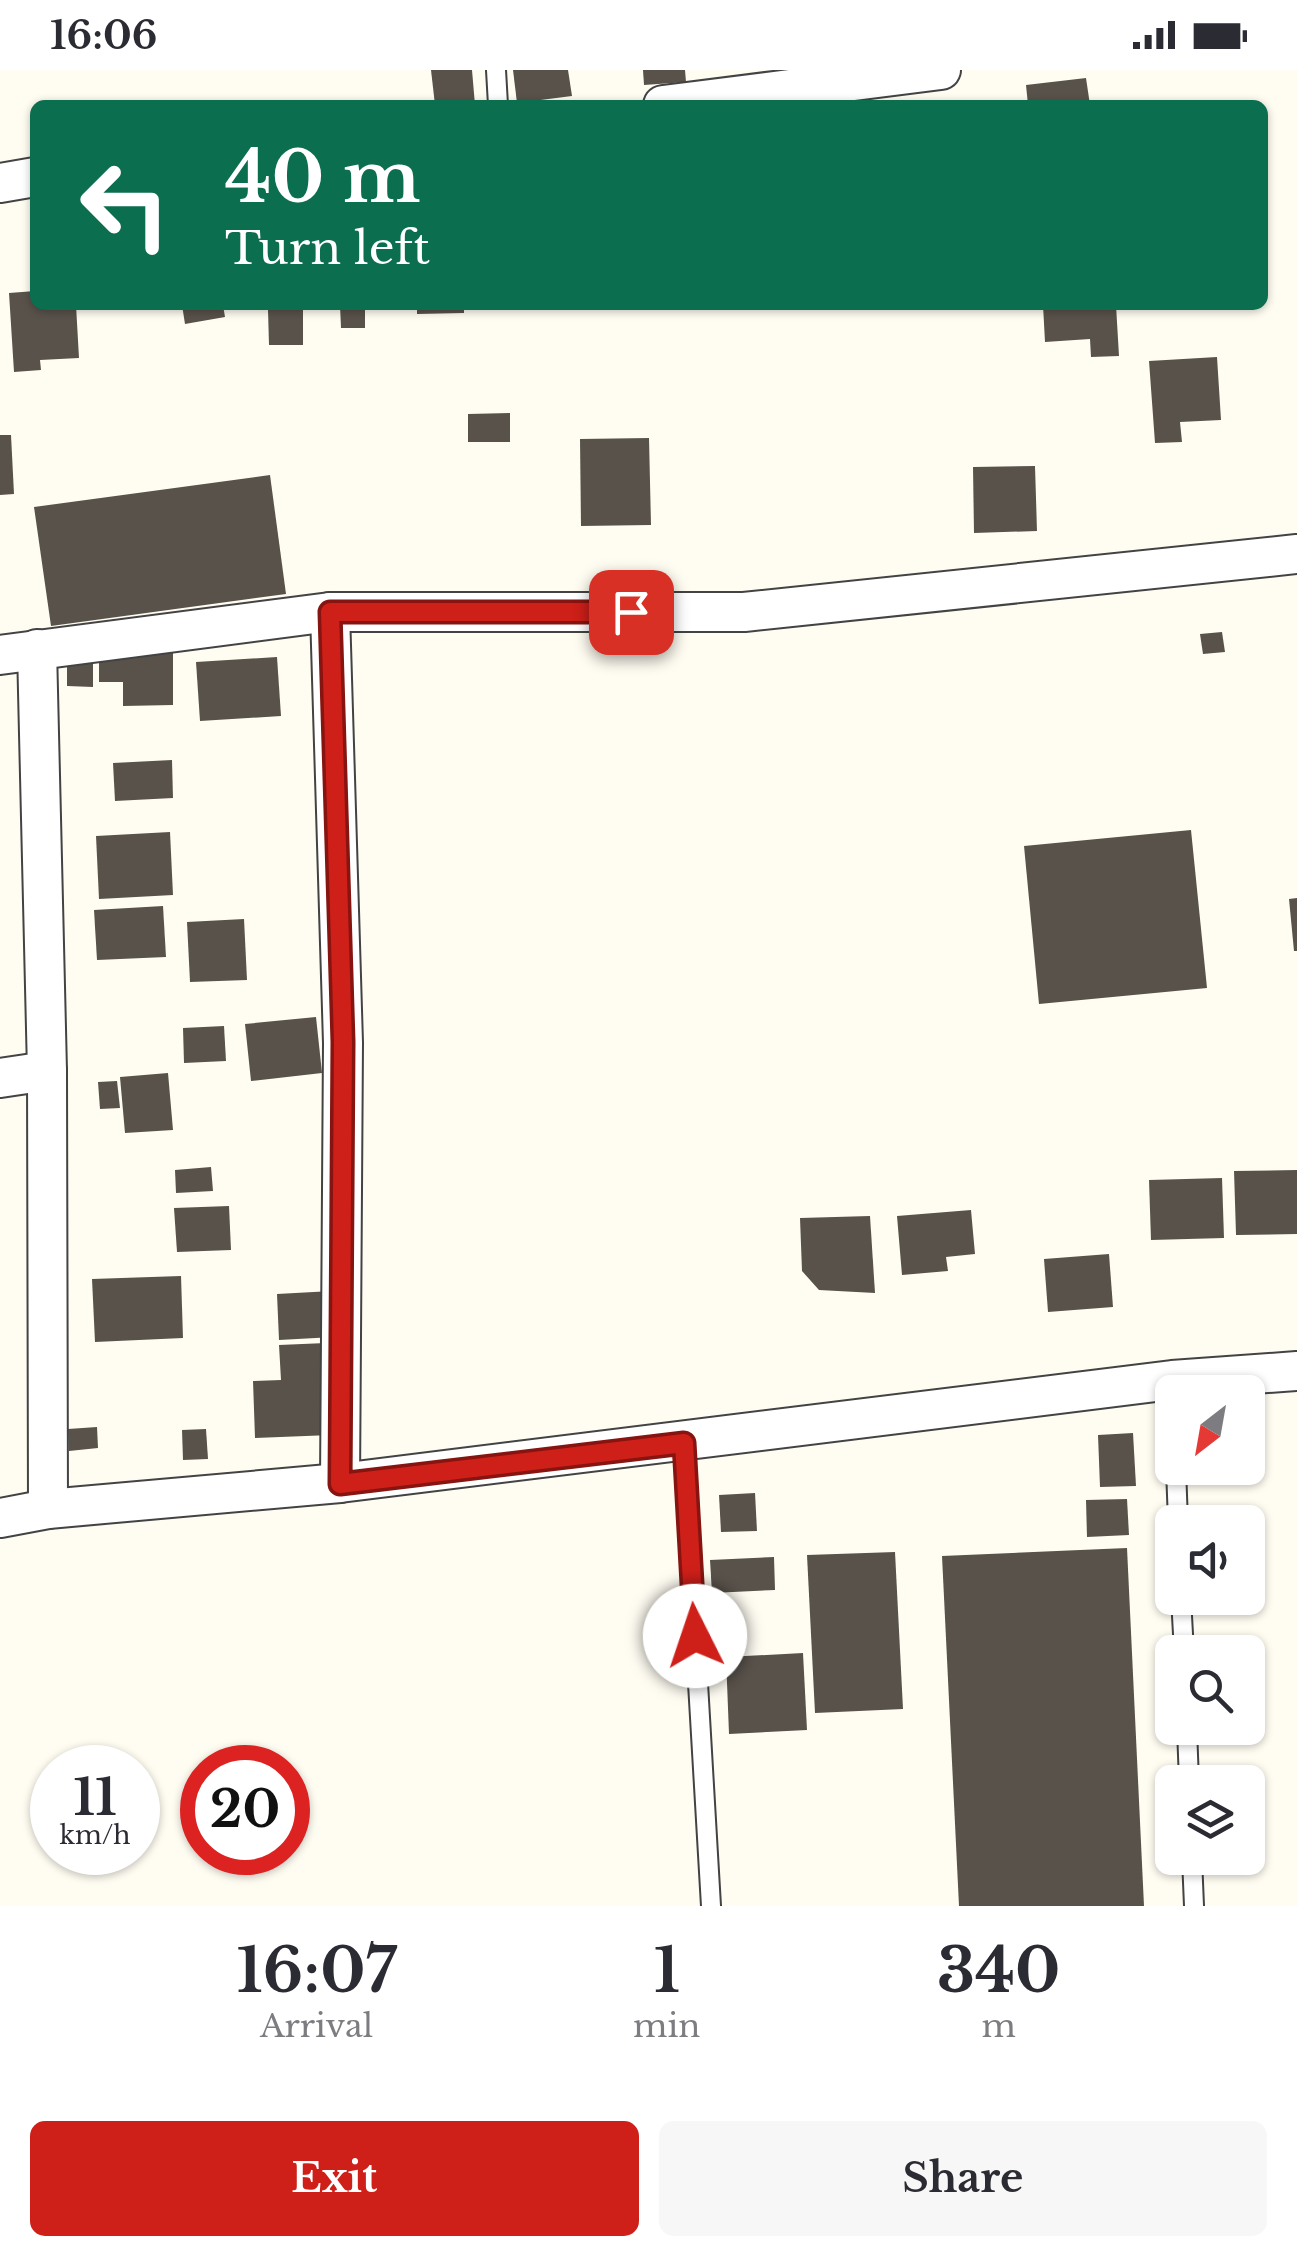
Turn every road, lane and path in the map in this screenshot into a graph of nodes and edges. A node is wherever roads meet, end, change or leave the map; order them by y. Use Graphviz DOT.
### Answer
graph roads {
  1 [pos="496,70"];
  2 [pos="941,70"];
  3 [pos="498,100"];
  4 [pos="703,100"];
  5 [pos="30,177"];
  6 [pos="0,183"];
  7 [pos="1297,554"];
  8 [pos="330,612"];
  9 [pos="37,649"];
  10 [pos="0,654"];
  11 [pos="48,1072"];
  12 [pos="0,1078"];
  13 [pos="1297,1372"];
  14 [pos="1265,1376"];
  15 [pos="1155,1388"];
  16 [pos="684,1443"];
  17 [pos="340,1484"];
  18 [pos="48,1509"];
  19 [pos="0,1518"];
  20 [pos="1193,1875"];
  21 [pos="712,1906"];
  22 [pos="1194,1906"];
  1 -- 3 [label="lane"];
  2 -- 4 [label="street"];
  5 -- 6 [label="street"];
  7 -- 8 [label="street"];
  8 -- 9 [label="street"];
  8 -- 17 [label="street"];
  9 -- 10 [label="street"];
  9 -- 11 [label="street"];
  11 -- 12 [label="street"];
  11 -- 18 [label="street"];
  13 -- 14 [label="street"];
  15 -- 16 [label="street"];
  16 -- 17 [label="street"];
  16 -- 21 [label="lane"];
  17 -- 18 [label="street"];
  18 -- 19 [label="street"];
  20 -- 22 [label="lane"];
}
